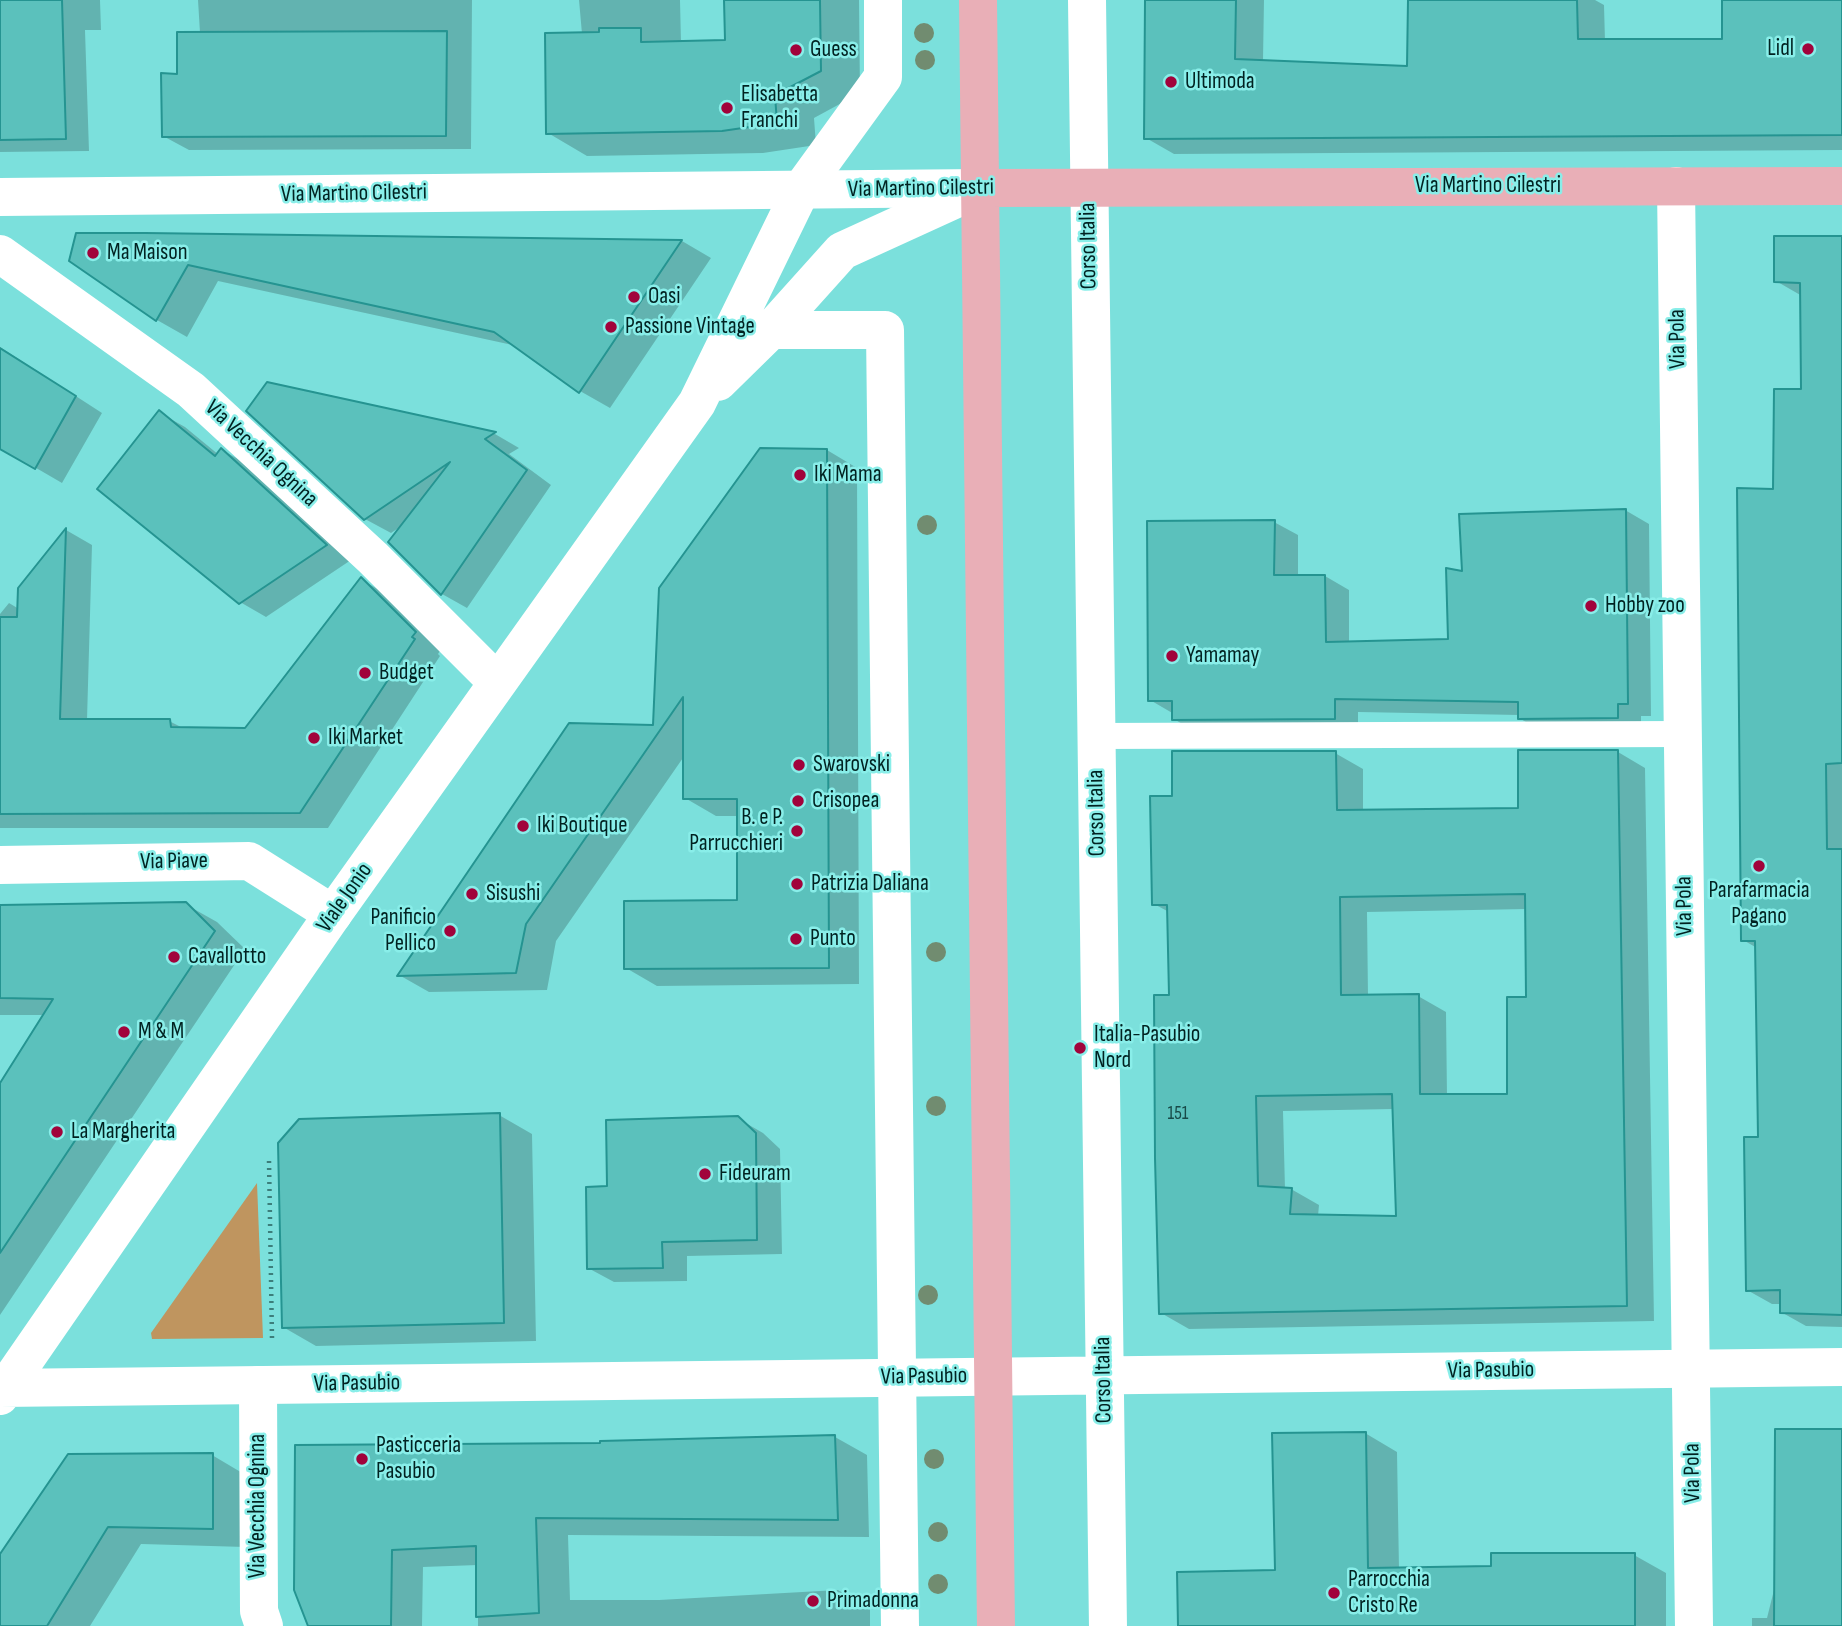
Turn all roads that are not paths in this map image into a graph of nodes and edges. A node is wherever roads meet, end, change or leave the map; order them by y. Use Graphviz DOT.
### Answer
graph roads {
  1 [pos="883,0"];
  2 [pos="978,0"];
  3 [pos="1087,0"];
  4 [pos="1676,186"];
  5 [pos="1842,186"];
  6 [pos="1089,187"];
  7 [pos="980,188"];
  8 [pos="801,190"];
  9 [pos="0,197"];
  10 [pos="0,254"];
  11 [pos="771,330"];
  12 [pos="697,403"];
  13 [pos="497,681"];
  14 [pos="1683,734"];
  15 [pos="1096,736"];
  16 [pos="0,865"];
  17 [pos="334,914"];
  18 [pos="1842,1367"];
  19 [pos="1691,1369"];
  20 [pos="1104,1375"];
  21 [pos="993,1376"];
  22 [pos="897,1377"];
  23 [pos="258,1385"];
  24 [pos="2,1390"];
  25 [pos="264,1626"];
  26 [pos="900,1626"];
  27 [pos="996,1626"];
  28 [pos="1108,1626"];
  29 [pos="1694,1626"];
  1 -- 8 [label="main road"];
  2 -- 7 [label="main road"];
  3 -- 6 [label="main road, Corso Italia"];
  4 -- 5 [label="main road, Via Martino Cilestri"];
  4 -- 6 [label="main road, Via Martino Cilestri"];
  4 -- 14 [label="main road, Via Pola"];
  6 -- 7 [label="main road, Via Martino Cilestri"];
  6 -- 15 [label="main road, Corso Italia"];
  7 -- 8 [label="main road, Via Martino Cilestri"];
  7 -- 11 [label="main road"];
  7 -- 21 [label="main road"];
  8 -- 9 [label="main road, Via Martino Cilestri"];
  8 -- 12 [label="main road"];
  10 -- 13 [label="main road, Via Vecchia Ognina"];
  11 -- 12 [label="main road"];
  11 -- 22 [label="main road"];
  12 -- 13 [label="main road, Viale Jonio"];
  13 -- 17 [label="main road, Viale Jonio"];
  14 -- 15 [label="lane"];
  14 -- 19 [label="main road, Via Pola"];
  15 -- 20 [label="main road, Corso Italia"];
  16 -- 17 [label="main road, Via Piave"];
  17 -- 24 [label="main road, Viale Jonio"];
  18 -- 19 [label="main road, Via Pasubio"];
  19 -- 20 [label="main road, Via Pasubio"];
  19 -- 29 [label="main road, Via Pola"];
  20 -- 21 [label="main road, Via Pasubio"];
  20 -- 28 [label="main road, Corso Italia"];
  21 -- 22 [label="main road, Via Pasubio"];
  21 -- 27 [label="main road"];
  22 -- 23 [label="main road, Via Pasubio"];
  22 -- 26 [label="main road"];
  23 -- 24 [label="main road, Via Pasubio"];
  23 -- 25 [label="main road, Via Vecchia Ognina"];
}
